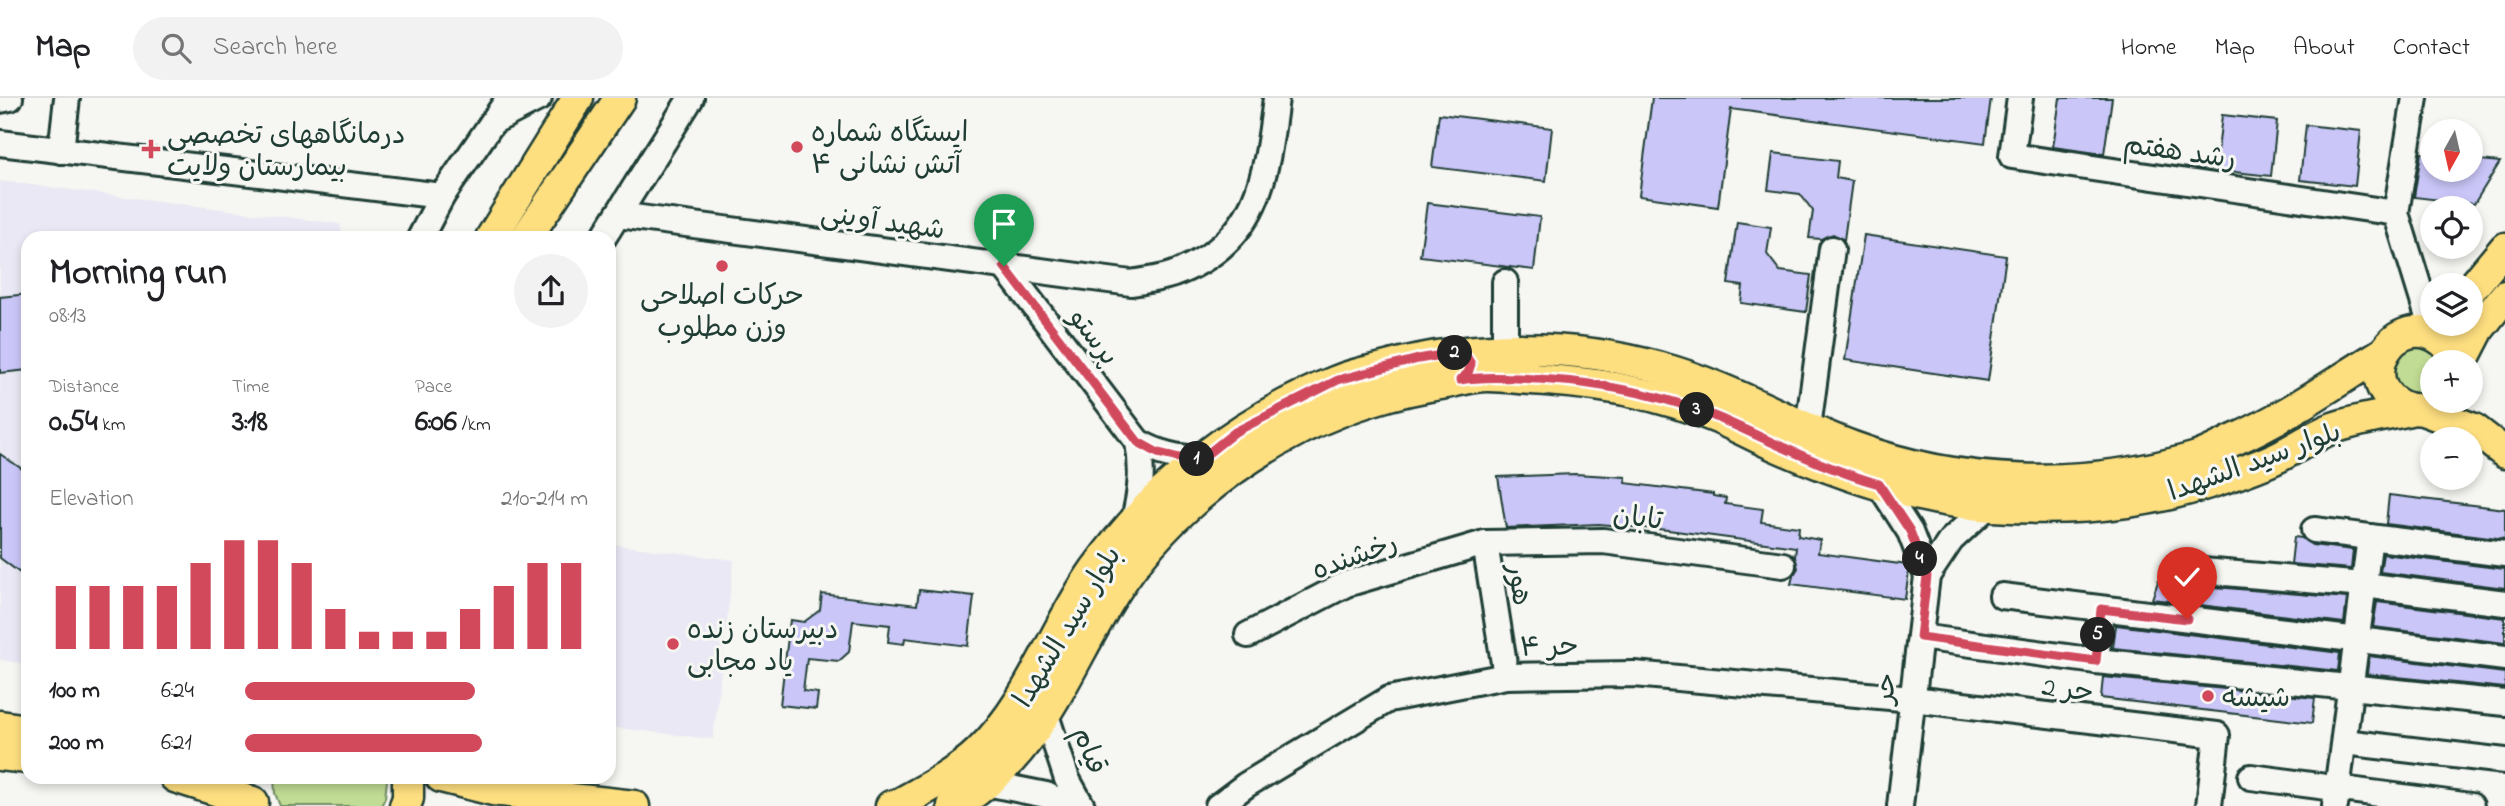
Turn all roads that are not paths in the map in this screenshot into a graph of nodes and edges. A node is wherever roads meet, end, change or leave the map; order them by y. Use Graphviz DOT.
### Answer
graph roads {
  1 [pos="10,98"];
  2 [pos="67,98"];
  3 [pos="509,98"];
  4 [pos="539,98"];
  5 [pos="578,98"];
  6 [pos="620,98"];
  7 [pos="691,98"];
  8 [pos="1276,98"];
  9 [pos="2020,98"];
  10 [pos="2415,98"];
  11 [pos="0,100"];
  12 [pos="493,122"];
  13 [pos="0,143"];
  14 [pos="61,151"];
  15 [pos="442,196"];
  16 [pos="2396,212"];
  17 [pos="618,215"];
  18 [pos="424,231"];
  19 [pos="495,231"];
  20 [pos="531,231"];
  21 [pos="608,231"];
  22 [pos="2505,248"];
  23 [pos="1832,249"];
  24 [pos="1004,266"];
  25 [pos="2483,275"];
  26 [pos="1505,282"];
  27 [pos="2505,296"];
  28 [pos="2420,314"];
  29 [pos="2420,323"];
  30 [pos="2435,336"];
  31 [pos="2449,350"];
  32 [pos="2468,350"];
  33 [pos="2383,353"];
  34 [pos="1516,359"];
  35 [pos="1456,367"];
  36 [pos="2420,408"];
  37 [pos="2420,409"];
  38 [pos="2440,413"];
  39 [pos="2470,427"];
  40 [pos="1808,428"];
  41 [pos="2483,436"];
  42 [pos="1138,442"];
  43 [pos="2505,453"];
  44 [pos="1201,459"];
  45 [pos="1879,484"];
  46 [pos="1988,506"];
  47 [pos="1134,519"];
  48 [pos="2314,530"];
  49 [pos="2370,537"];
  50 [pos="1485,543"];
  51 [pos="2505,554"];
  52 [pos="1783,565"];
  53 [pos="2191,570"];
  54 [pos="1927,576"];
  55 [pos="2364,586"];
  56 [pos="2002,596"];
  57 [pos="2505,603"];
  58 [pos="2101,609"];
  59 [pos="1248,635"];
  60 [pos="1920,637"];
  61 [pos="2357,640"];
  62 [pos="2505,658"];
  63 [pos="2096,661"];
  64 [pos="1506,676"];
  65 [pos="2351,686"];
  66 [pos="1912,699"];
  67 [pos="2505,703"];
  68 [pos="1046,715"];
  69 [pos="0,726"];
  70 [pos="21,729"];
  71 [pos="2344,742"];
  72 [pos="0,755"];
  73 [pos="21,757"];
  74 [pos="2505,761"];
  75 [pos="2251,777"];
  76 [pos="986,783"];
  77 [pos="205,784"];
  78 [pos="408,784"];
  79 [pos="469,784"];
  80 [pos="253,795"];
  81 [pos="2336,797"];
  82 [pos="405,806"];
  83 [pos="634,806"];
  84 [pos="891,806"];
  85 [pos="953,806"];
  86 [pos="1067,806"];
  87 [pos="1082,806"];
  88 [pos="1218,806"];
  89 [pos="1900,806"];
  90 [pos="2209,806"];
  91 [pos="2471,806"];
  1 -- 11 [label="street"];
  2 -- 14 [label="street"];
  3 -- 12 [label="street"];
  4 -- 12 [label="street"];
  5 -- 19 [label="main road"];
  6 -- 20 [label="main road"];
  7 -- 17 [label="street"];
  8 -- 24 [label="street, شهید آوینی"];
  9 -- 16 [label="street, رشد هفتم"];
  10 -- 16 [label="street"];
  12 -- 15 [label="street"];
  13 -- 14 [label="street"];
  14 -- 15 [label="street"];
  15 -- 18 [label="street"];
  16 -- 28 [label="street"];
  17 -- 21 [label="street"];
  17 -- 24 [label="street, شهید آوینی"];
  22 -- 25 [label="main road"];
  23 -- 40 [label="street"];
  24 -- 42 [label="street, پرستو"];
  26 -- 34 [label="street"];
  27 -- 32 [label="main road"];
  29 -- 33 [label="main road, بلوار سید الشهدا"];
  30 -- 31 [label="main road"];
  33 -- 36 [label="main road"];
  33 -- 40 [label="main road, بلوار سید الشهدا"];
  34 -- 35 [label="main road, بلوار سید الشهدا"];
  34 -- 40 [label="main road, بلوار سید الشهدا"];
  34 -- 45 [label="main road, بلوار سید الشهدا"];
  35 -- 44 [label="main road, بلوار سید الشهدا"];
  35 -- 68 [label="main road, بلوار سید الشهدا"];
  37 -- 46 [label="main road, بلوار سید الشهدا"];
  38 -- 39 [label="main road"];
  41 -- 43 [label="main road"];
  42 -- 44 [label="street, پرستو"];
  42 -- 47 [label="street"];
  44 -- 47 [label="main road, بلوار سید الشهدا"];
  45 -- 46 [label="main road, بلوار سید الشهدا"];
  45 -- 54 [label="street, حر"];
  46 -- 54 [label="street, حر"];
  47 -- 84 [label="main road, بلوار سید الشهدا"];
  48 -- 49 [label="street"];
  49 -- 51 [label="street"];
  49 -- 55 [label="street"];
  50 -- 52 [label="street, تابان"];
  50 -- 59 [label="street, رخشنده"];
  50 -- 64 [label="street, هور"];
  53 -- 55 [label="street"];
  54 -- 60 [label="street, حر"];
  55 -- 57 [label="street"];
  55 -- 61 [label="street"];
  56 -- 58 [label="street"];
  58 -- 61 [label="street"];
  58 -- 63 [label="street"];
  60 -- 63 [label="street"];
  60 -- 66 [label="street, حر"];
  61 -- 62 [label="street"];
  61 -- 65 [label="street"];
  63 -- 65 [label="street"];
  64 -- 66 [label="street, حر ۴"];
  64 -- 88 [label="street, حر ۴"];
  65 -- 67 [label="street"];
  65 -- 71 [label="street"];
  66 -- 89 [label="street, حر"];
  66 -- 90 [label="street, حر 2"];
  68 -- 76 [label="main road, بلوار سید الشهدا"];
  68 -- 87 [label="street, قیام"];
  69 -- 70 [label="main road"];
  71 -- 74 [label="street"];
  71 -- 81 [label="street"];
  72 -- 73 [label="main road"];
  75 -- 81 [label="street"];
  76 -- 85 [label="main road, بلوار سید الشهدا"];
  76 -- 86 [label="street, قیام"];
  77 -- 80 [label="main road"];
  78 -- 82 [label="main road"];
  79 -- 83 [label="main road"];
  81 -- 91 [label="street"];
}
